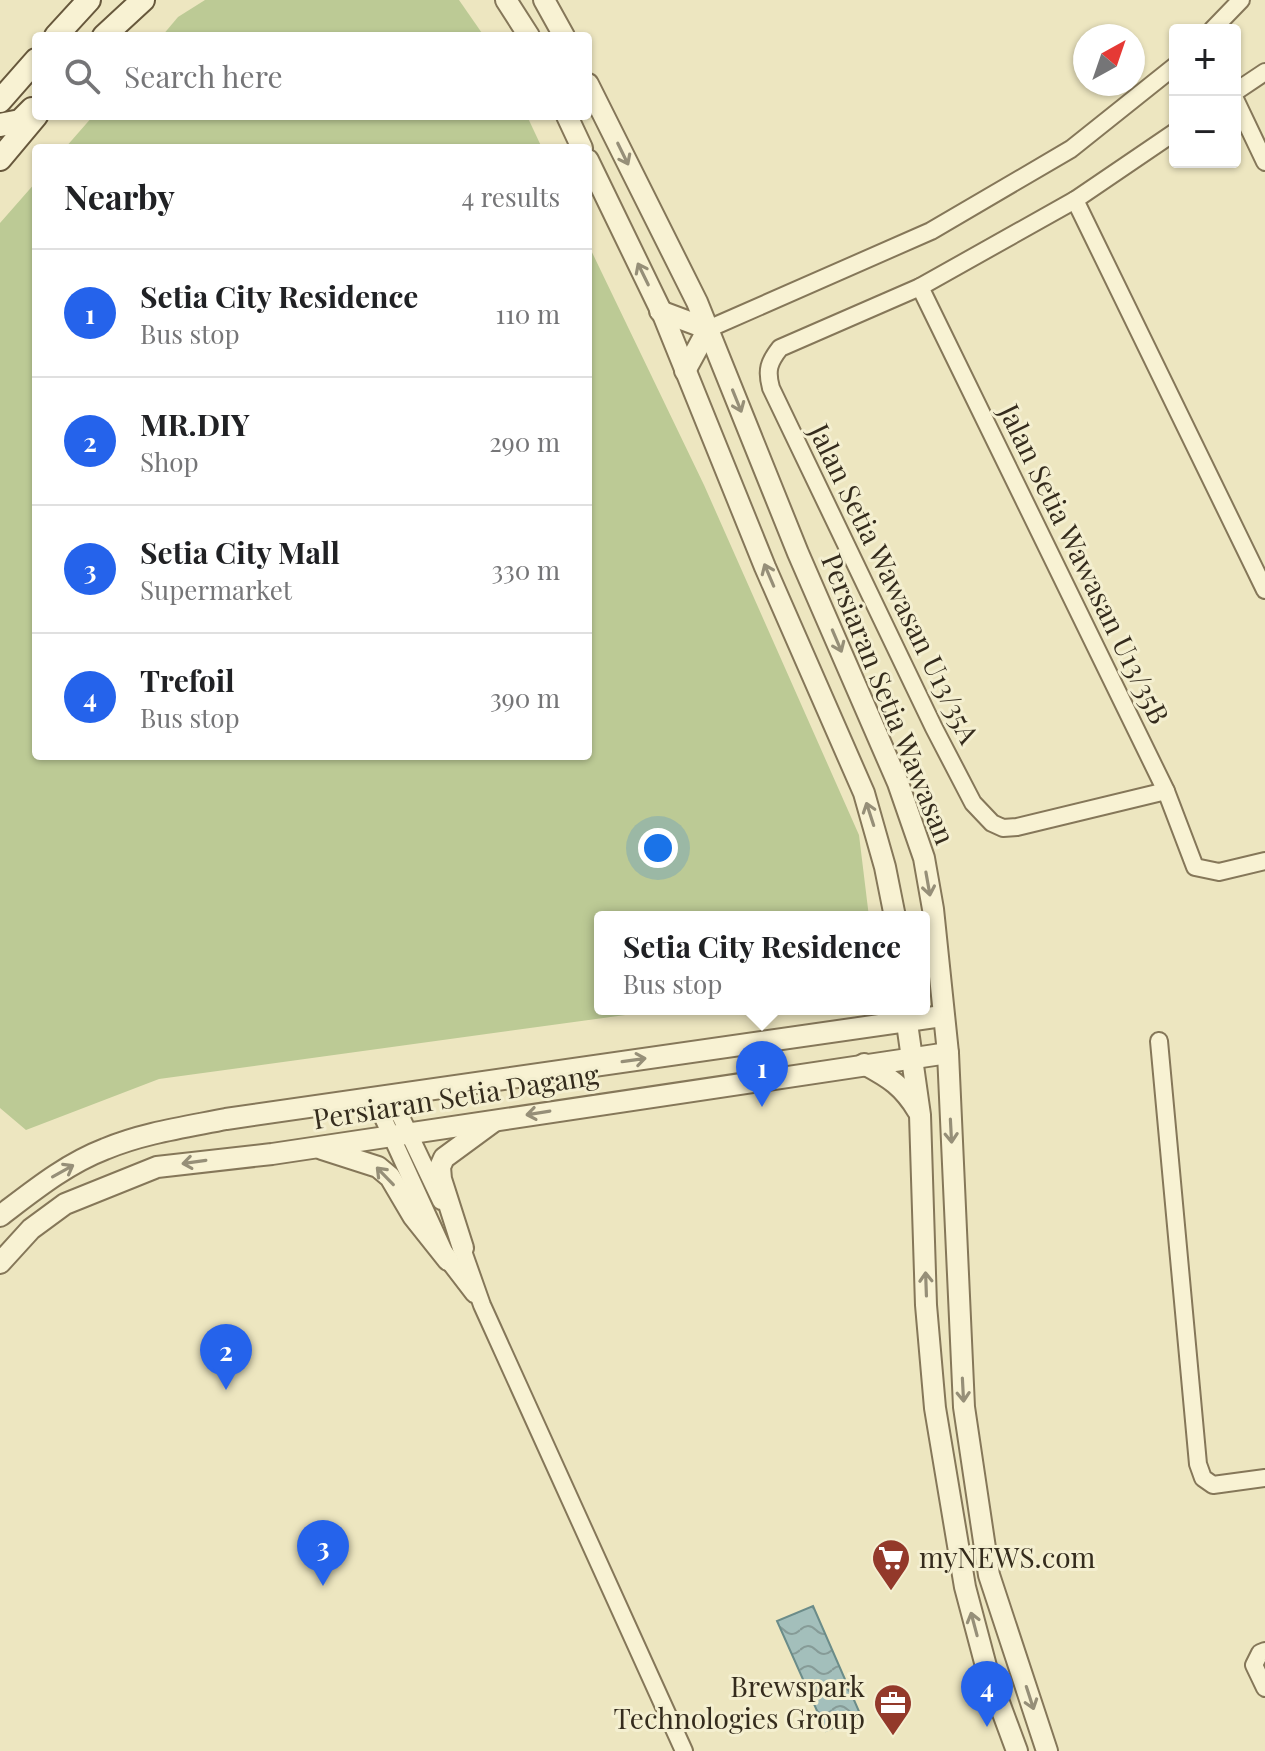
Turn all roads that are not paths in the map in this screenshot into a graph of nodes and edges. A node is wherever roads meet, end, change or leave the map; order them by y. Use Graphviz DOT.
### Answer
graph roads {
  1 [pos="89,0"];
  2 [pos="143,0"];
  3 [pos="506,0"];
  4 [pos="544,0"];
  5 [pos="1241,0"];
  6 [pos="1218,24"];
  7 [pos="60,32"];
  8 [pos="108,32"];
  9 [pos="526,32"];
  10 [pos="562,32"];
  11 [pos="32,60"];
  12 [pos="32,65"];
  13 [pos="1169,71"];
  14 [pos="1265,72"];
  15 [pos="0,74"];
  16 [pos="1241,88"];
  17 [pos="592,92"];
  18 [pos="32,109"];
  19 [pos="1241,112"];
  20 [pos="1,120"];
  21 [pos="33,120"];
  22 [pos="569,120"];
  23 [pos="1169,136"];
  24 [pos="580,144"];
  25 [pos="0,159"];
  26 [pos="1265,162"];
  27 [pos="592,168"];
  28 [pos="1075,200"];
  29 [pos="920,287"];
  30 [pos="660,311"];
  31 [pos="708,329"];
  32 [pos="685,371"];
  33 [pos="1265,590"];
  34 [pos="1166,791"];
  35 [pos="1265,861"];
  36 [pos="894,911"];
  37 [pos="881,1015"];
  38 [pos="906,1015"];
  39 [pos="942,1016"];
  40 [pos="864,1027"];
  41 [pos="1159,1041"];
  42 [pos="948,1053"];
  43 [pos="913,1057"];
  44 [pos="864,1064"];
  45 [pos="382,1097"];
  46 [pos="920,1115"];
  47 [pos="496,1120"];
  48 [pos="400,1134"];
  49 [pos="314,1147"];
  50 [pos="0,1216"];
  51 [pos="456,1254"];
  52 [pos="0,1263"];
  53 [pos="1265,1478"];
  54 [pos="1265,1651"];
  55 [pos="1265,1688"];
  56 [pos="684,1751"];
  57 [pos="1017,1751"];
  58 [pos="1047,1751"];
  1 -- 7 [label="main road"];
  2 -- 8 [label="main road"];
  3 -- 9 [label="street"];
  4 -- 10 [label="street"];
  5 -- 6 [label="street"];
  11 -- 15 [label="main road"];
  12 -- 20 [label="main road"];
  13 -- 31 [label="street"];
  14 -- 16 [label="street"];
  17 -- 31 [label="street, Persiaran Setia Wawasan, one-way"];
  18 -- 20 [label="main road"];
  19 -- 26 [label="street"];
  21 -- 25 [label="main road"];
  22 -- 24 [label="street"];
  23 -- 28 [label="street"];
  30 -- 27 [label="street, Persiaran Setia Wawasan, one-way"];
  28 -- 29 [label="street"];
  28 -- 33 [label="street"];
  29 -- 34 [label="street, Jalan Setia Wawasan U13/35B"];
  29 -- 34 [label="street, Jalan Setia Wawasan U13/35A"];
  30 -- 31 [label="street"];
  30 -- 32 [label="street, Persiaran Setia Wawasan"];
  31 -- 32 [label="street"];
  31 -- 39 [label="street, Persiaran Setia Wawasan, one-way"];
  36 -- 32 [label="street, Persiaran Setia Wawasan, one-way"];
  34 -- 35 [label="street, Jalan Setia Wawasan U13/35B"];
  37 -- 40 [label="street"];
  38 -- 39 [label="street, Persiaran Setia Dagang"];
  38 -- 40 [label="street, Persiaran Setia Dagang"];
  38 -- 43 [label="street"];
  39 -- 42 [label="street, Persiaran Setia Wawasan"];
  45 -- 40 [label="street, Persiaran Setia Dagang, one-way"];
  41 -- 53 [label="street"];
  42 -- 43 [label="street, Persiaran Setia Dagang"];
  42 -- 58 [label="street, Persiaran Setia Wawasan, one-way"];
  43 -- 44 [label="street, Persiaran Setia Dagang"];
  43 -- 46 [label="street"];
  44 -- 46 [label="street"];
  44 -- 47 [label="street, Persiaran Setia Dagang, one-way"];
  45 -- 48 [label="street"];
  50 -- 45 [label="street, Persiaran Setia Dagang, one-way"];
  57 -- 46 [label="street, one-way"];
  47 -- 48 [label="street, Persiaran Setia Dagang"];
  47 -- 51 [label="street"];
  48 -- 49 [label="street, Persiaran Setia Dagang"];
  48 -- 51 [label="street"];
  51 -- 49 [label="street, one-way"];
  49 -- 52 [label="street, Persiaran Setia Dagang, one-way"];
  51 -- 56 [label="street"];
  54 -- 55 [label="street"];
}
